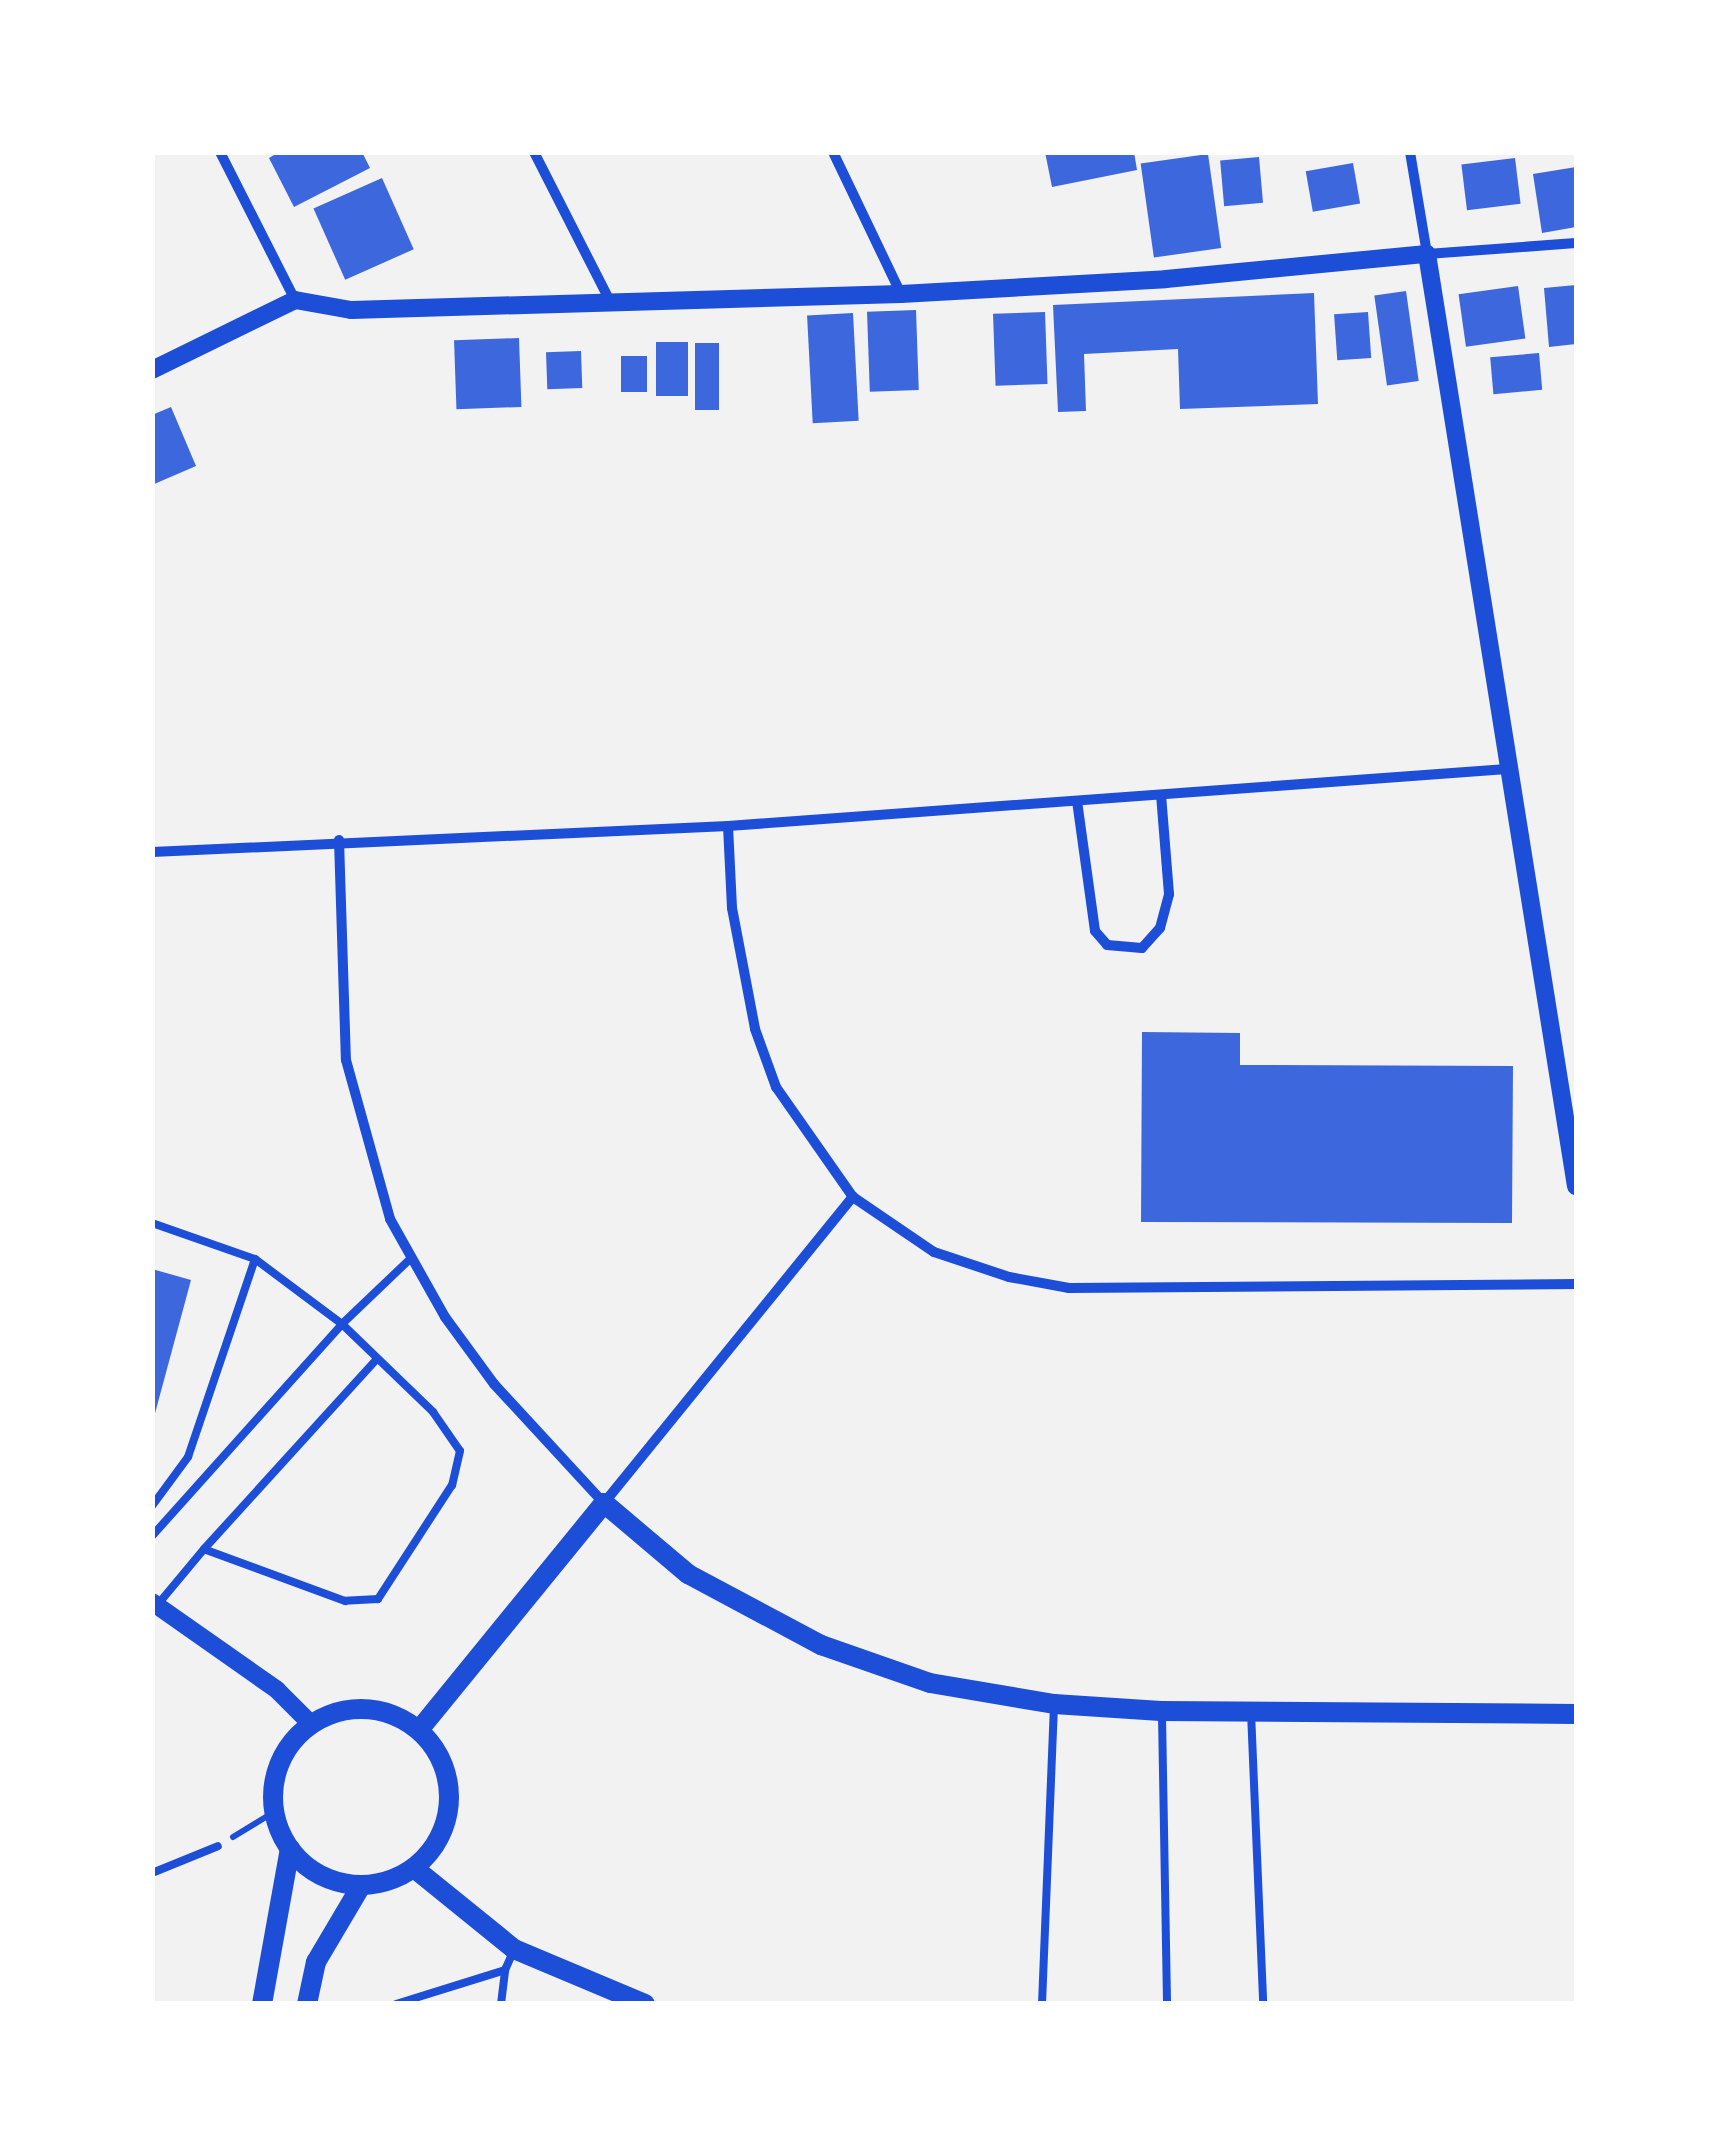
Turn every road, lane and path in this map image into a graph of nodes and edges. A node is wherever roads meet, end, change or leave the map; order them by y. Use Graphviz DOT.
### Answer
graph roads {
  1 [pos="220,152"];
  2 [pos="534,152"];
  3 [pos="833,152"];
  4 [pos="1410,152"];
  5 [pos="1576,243"];
  6 [pos="1426,254"];
  7 [pos="901,294"];
  8 [pos="295,300"];
  9 [pos="610,301"];
  10 [pos="152,370"];
  11 [pos="1507,769"];
  12 [pos="1161,795"];
  13 [pos="1077,801"];
  14 [pos="728,826"];
  15 [pos="339,840"];
  16 [pos="152,852"];
  17 [pos="1576,1186"];
  18 [pos="853,1196"];
  19 [pos="152,1223"];
  20 [pos="255,1259"];
  21 [pos="410,1259"];
  22 [pos="1576,1284"];
  23 [pos="342,1324"];
  24 [pos="377,1359"];
  25 [pos="604,1503"];
  26 [pos="152,1506"];
  27 [pos="152,1536"];
  28 [pos="204,1549"];
  29 [pos="155,1603"];
  30 [pos="1054,1704"];
  31 [pos="1162,1711"];
  32 [pos="1251,1712"];
  33 [pos="1576,1714"];
  34 [pos="311,1724"];
  35 [pos="419,1730"];
  36 [pos="274,1812"];
  37 [pos="218,1846"];
  38 [pos="290,1848"];
  39 [pos="414,1868"];
  40 [pos="152,1873"];
  41 [pos="361,1886"];
  42 [pos="514,1949"];
  43 [pos="505,1970"];
  44 [pos="262,2004"];
  45 [pos="308,2004"];
  46 [pos="396,2004"];
  47 [pos="501,2004"];
  48 [pos="645,2004"];
  49 [pos="1042,2004"];
  50 [pos="1167,2004"];
  51 [pos="1263,2004"];
  1 -- 8 [label="street"];
  2 -- 9 [label="street"];
  3 -- 7 [label="street"];
  4 -- 6 [label="street"];
  5 -- 6 [label="street"];
  6 -- 7 [label="street"];
  6 -- 11 [label="street"];
  7 -- 9 [label="street"];
  8 -- 9 [label="street"];
  8 -- 10 [label="street"];
  11 -- 12 [label="street"];
  11 -- 17 [label="street"];
  12 -- 13 [label="street"];
  12 -- 13 [label="street"];
  13 -- 14 [label="street"];
  14 -- 15 [label="street"];
  14 -- 18 [label="street"];
  15 -- 16 [label="street"];
  15 -- 21 [label="street"];
  18 -- 22 [label="street"];
  18 -- 25 [label="street"];
  19 -- 20 [label="lane"];
  20 -- 23 [label="lane"];
  20 -- 26 [label="lane"];
  21 -- 23 [label="lane"];
  21 -- 25 [label="street"];
  23 -- 24 [label="lane"];
  23 -- 27 [label="lane"];
  24 -- 28 [label="lane"];
  24 -- 28 [label="lane"];
  25 -- 30 [label="main road"];
  25 -- 35 [label="main road"];
  28 -- 29 [label="lane"];
  29 -- 34 [label="street"];
  30 -- 31 [label="main road"];
  30 -- 49 [label="lane"];
  31 -- 32 [label="main road"];
  31 -- 50 [label="lane"];
  32 -- 33 [label="main road"];
  32 -- 51 [label="lane"];
  34 -- 35 [label="main road"];
  34 -- 36 [label="main road"];
  35 -- 39 [label="main road"];
  36 -- 37 [label="path"];
  36 -- 38 [label="main road"];
  37 -- 40 [label="lane"];
  38 -- 41 [label="main road"];
  38 -- 44 [label="main road"];
  39 -- 41 [label="main road"];
  39 -- 42 [label="main road"];
  41 -- 45 [label="main road"];
  42 -- 43 [label="lane"];
  42 -- 48 [label="main road"];
  43 -- 46 [label="lane"];
  43 -- 47 [label="lane"];
}
